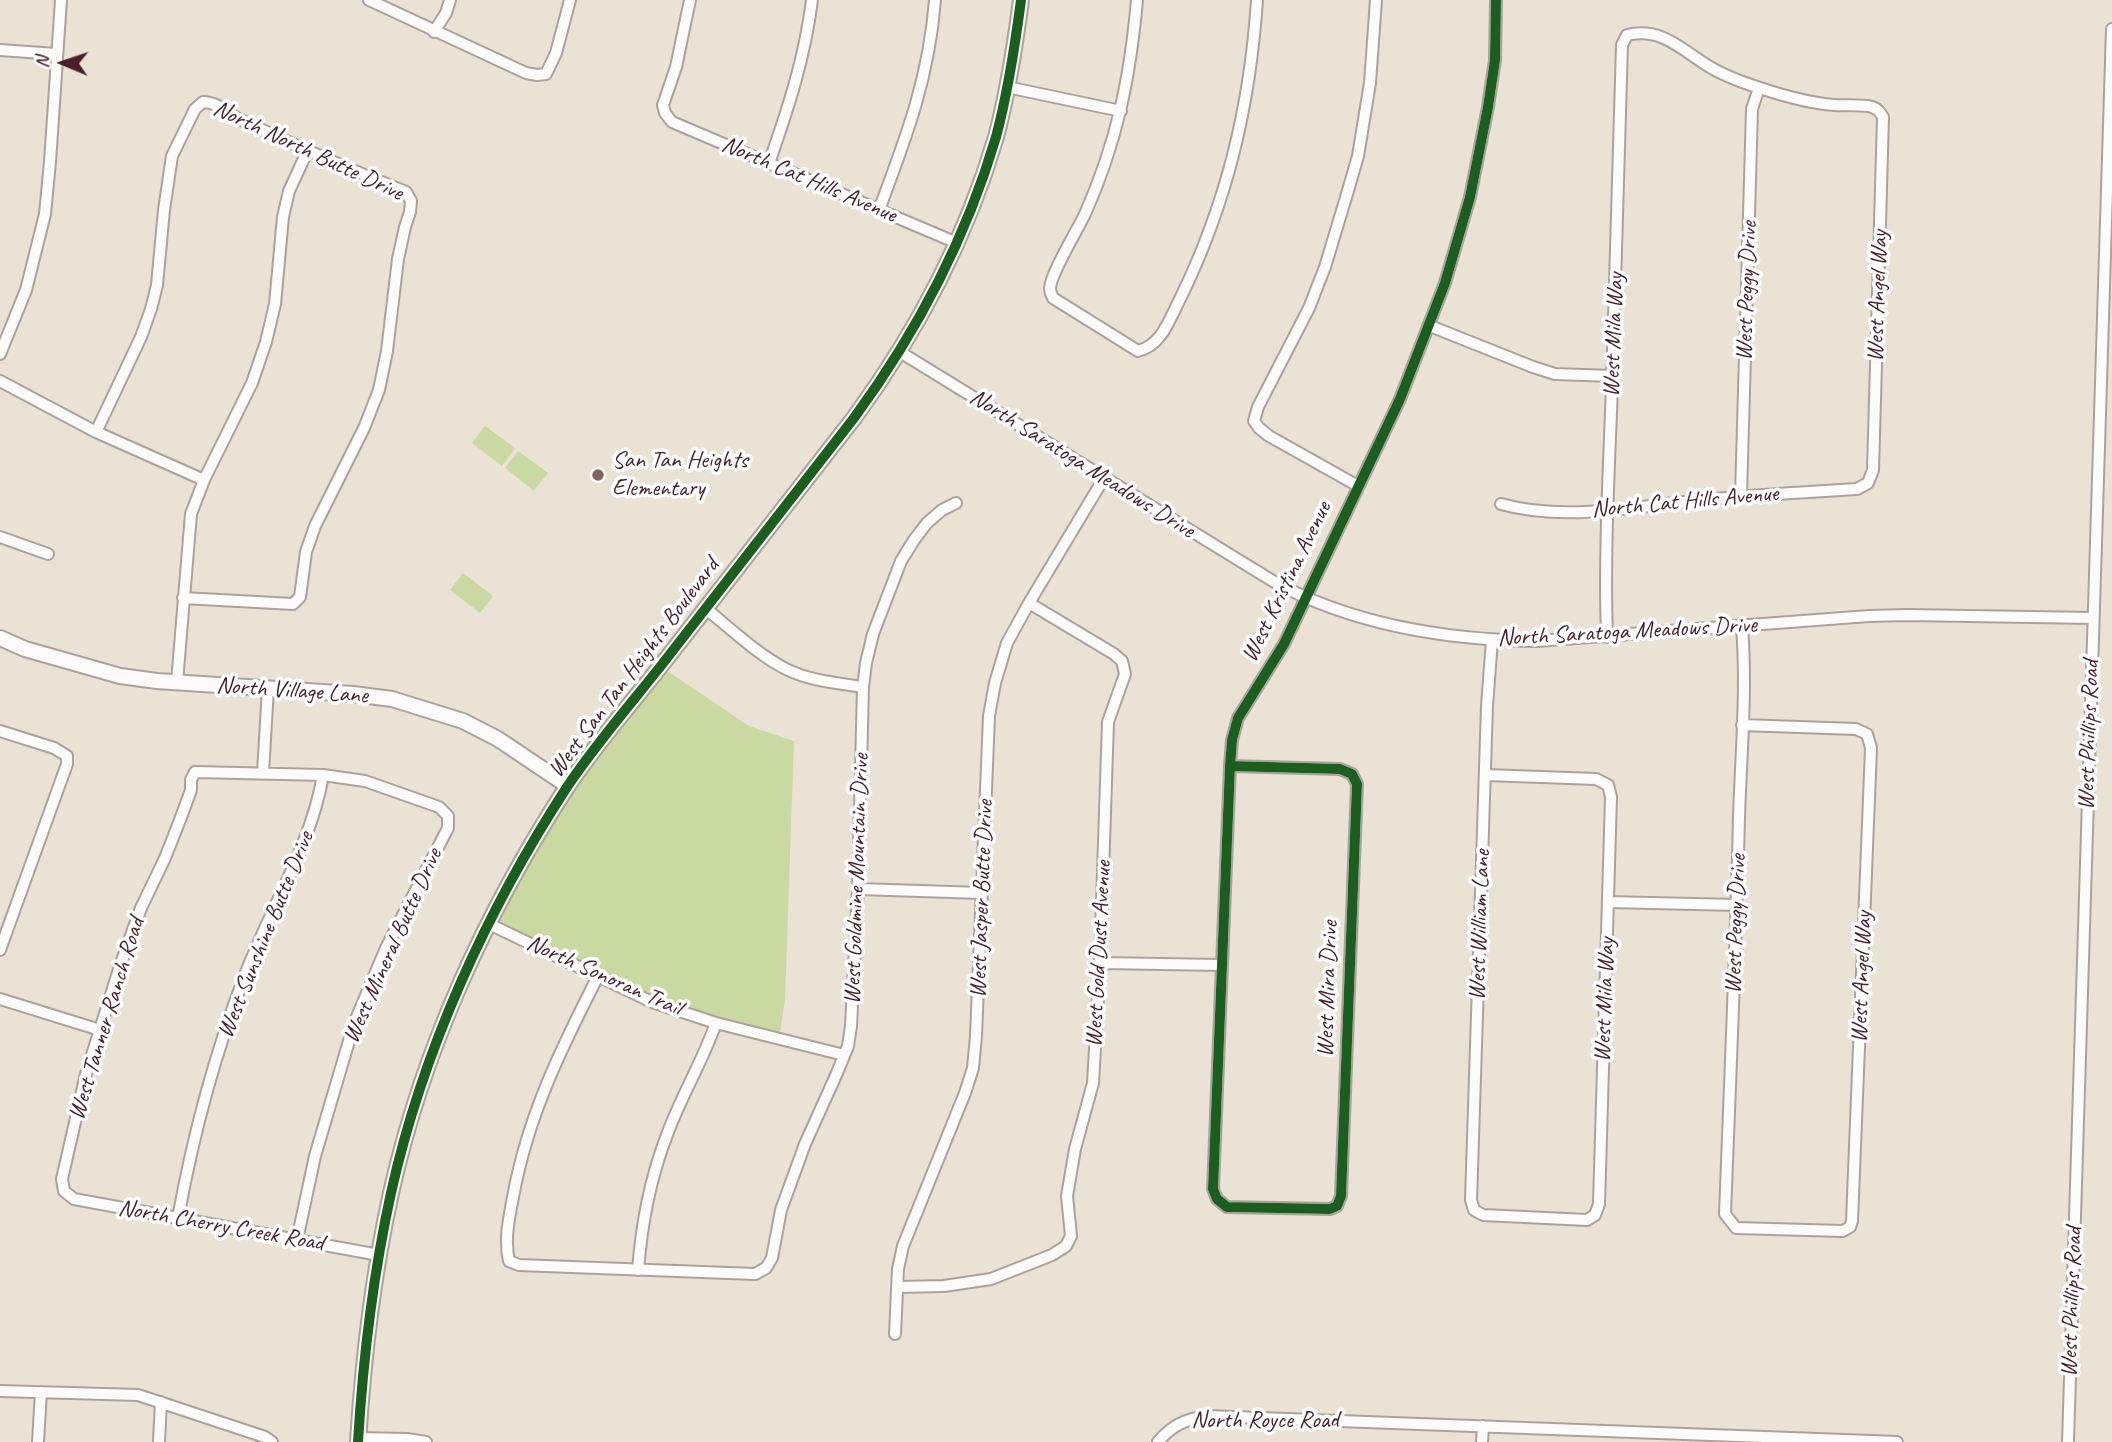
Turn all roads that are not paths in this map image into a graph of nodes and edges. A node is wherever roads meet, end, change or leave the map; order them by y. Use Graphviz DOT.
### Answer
graph roads {
  1 [pos="61,0"];
  2 [pos="369,0"];
  3 [pos="450,0"];
  4 [pos="570,0"];
  5 [pos="690,0"];
  6 [pos="812,0"];
  7 [pos="935,0"];
  8 [pos="1021,0"];
  9 [pos="1137,0"];
  10 [pos="1257,0"];
  11 [pos="1376,0"];
  12 [pos="1496,0"];
  13 [pos="2112,29"];
  14 [pos="435,32"];
  15 [pos="0,50"];
  16 [pos="56,54"];
  17 [pos="1007,88"];
  18 [pos="1759,88"];
  19 [pos="1121,111"];
  20 [pos="2110,129"];
  21 [pos="307,152"];
  22 [pos="769,163"];
  23 [pos="879,210"];
  24 [pos="957,243"];
  25 [pos="1430,326"];
  26 [pos="900,352"];
  27 [pos="0,354"];
  28 [pos="1612,376"];
  29 [pos="0,381"];
  30 [pos="96,432"];
  31 [pos="1104,478"];
  32 [pos="204,480"];
  33 [pos="1868,483"];
  34 [pos="1358,485"];
  35 [pos="1741,496"];
  36 [pos="956,503"];
  37 [pos="1501,504"];
  38 [pos="1608,509"];
  39 [pos="0,537"];
  40 [pos="48,554"];
  41 [pos="183,598"];
  42 [pos="1306,599"];
  43 [pos="1029,603"];
  44 [pos="705,608"];
  45 [pos="2092,618"];
  46 [pos="1742,626"];
  47 [pos="1607,637"];
  48 [pos="0,638"];
  49 [pos="1492,640"];
  50 [pos="177,682"];
  51 [pos="863,687"];
  52 [pos="268,688"];
  53 [pos="1742,725"];
  54 [pos="0,731"];
  55 [pos="1230,766"];
  56 [pos="263,773"];
  57 [pos="323,775"];
  58 [pos="1485,775"];
  59 [pos="568,786"];
  60 [pos="858,889"];
  61 [pos="982,893"];
  62 [pos="1608,902"];
  63 [pos="1737,905"];
  64 [pos="489,923"];
  65 [pos="0,950"];
  66 [pos="1100,963"];
  67 [pos="1222,965"];
  68 [pos="597,976"];
  69 [pos="0,999"];
  70 [pos="716,1023"];
  71 [pos="100,1030"];
  72 [pos="844,1055"];
  73 [pos="64,1191"];
  74 [pos="1217,1199"];
  75 [pos="1595,1215"];
  76 [pos="178,1218"];
  77 [pos="1729,1221"];
  78 [pos="297,1240"];
  79 [pos="379,1255"];
  80 [pos="638,1270"];
  81 [pos="897,1287"];
  82 [pos="895,1334"];
  83 [pos="0,1391"];
  84 [pos="41,1392"];
  85 [pos="161,1402"];
  86 [pos="1483,1426"];
  87 [pos="358,1440"];
  88 [pos="38,1442"];
  89 [pos="159,1442"];
  90 [pos="272,1442"];
  91 [pos="426,1442"];
  92 [pos="1158,1442"];
  93 [pos="1482,1442"];
  94 [pos="1897,1442"];
  95 [pos="2068,1442"];
  1 -- 16 [label="street"];
  2 -- 14 [label="street"];
  3 -- 14 [label="street"];
  4 -- 14 [label="street"];
  5 -- 22 [label="street, North Cat Hills Avenue"];
  6 -- 22 [label="street"];
  7 -- 23 [label="street"];
  8 -- 17 [label="street, West San Tan Heights Boulevard"];
  9 -- 19 [label="street"];
  10 -- 19 [label="street"];
  11 -- 34 [label="street"];
  12 -- 25 [label="street, West Kristina Avenue"];
  13 -- 20 [label="street, West Phillips Road"];
  15 -- 16 [label="street"];
  16 -- 27 [label="street"];
  17 -- 19 [label="street"];
  17 -- 24 [label="street, West San Tan Heights Boulevard"];
  18 -- 28 [label="street, West Mila Way"];
  18 -- 33 [label="street, West Angel Way"];
  18 -- 35 [label="street, West Peggy Drive"];
  20 -- 45 [label="street, West Phillips Road"];
  21 -- 30 [label="street, North North Butte Drive"];
  21 -- 32 [label="street"];
  21 -- 41 [label="street, North North Butte Drive"];
  22 -- 23 [label="street, North Cat Hills Avenue"];
  23 -- 24 [label="street, North Cat Hills Avenue"];
  24 -- 26 [label="street, West San Tan Heights Boulevard"];
  25 -- 28 [label="street"];
  25 -- 34 [label="street, West Kristina Avenue"];
  26 -- 31 [label="street, North Saratoga Meadows Drive"];
  26 -- 44 [label="street, West San Tan Heights Boulevard"];
  28 -- 38 [label="street, West Mila Way"];
  29 -- 30 [label="street"];
  30 -- 32 [label="street"];
  31 -- 42 [label="street, North Saratoga Meadows Drive"];
  31 -- 43 [label="street, West Jasper Butte Drive"];
  32 -- 41 [label="street"];
  33 -- 35 [label="street, North Cat Hills Avenue"];
  34 -- 42 [label="street, West Kristina Avenue"];
  35 -- 38 [label="street, North Cat Hills Avenue"];
  36 -- 51 [label="street, West Goldmine Mountain Drive"];
  37 -- 38 [label="street, North Cat Hills Avenue"];
  38 -- 47 [label="street, West Mila Way"];
  39 -- 40 [label="street"];
  41 -- 50 [label="street"];
  42 -- 49 [label="street, North Saratoga Meadows Drive"];
  42 -- 55 [label="street, West Kristina Avenue"];
  43 -- 61 [label="street, West Jasper Butte Drive"];
  43 -- 66 [label="street, West Gold Dust Avenue"];
  44 -- 51 [label="street"];
  44 -- 59 [label="street, West San Tan Heights Boulevard"];
  45 -- 46 [label="street, North Saratoga Meadows Drive"];
  45 -- 95 [label="street, West Phillips Road"];
  46 -- 47 [label="street, North Saratoga Meadows Drive"];
  46 -- 53 [label="street, West Peggy Drive"];
  47 -- 49 [label="street, North Saratoga Meadows Drive"];
  48 -- 50 [label="street, North Village Lane"];
  49 -- 58 [label="street, West William Lane"];
  50 -- 52 [label="street, North Village Lane"];
  51 -- 60 [label="street, West Goldmine Mountain Drive"];
  52 -- 56 [label="street"];
  52 -- 59 [label="street, North Village Lane"];
  53 -- 63 [label="street, West Peggy Drive"];
  53 -- 77 [label="street, West Angel Way"];
  54 -- 65 [label="street"];
  55 -- 67 [label="street, West Kristina Avenue"];
  55 -- 74 [label="street, West Mira Drive"];
  56 -- 57 [label="street"];
  56 -- 71 [label="street, West Tanner Ranch Road"];
  57 -- 76 [label="street, West Sunshine Butte Drive"];
  57 -- 78 [label="street, West Mineral Butte Drive"];
  58 -- 62 [label="street, West Mila Way"];
  58 -- 75 [label="street, West William Lane"];
  59 -- 64 [label="street, West San Tan Heights Boulevard"];
  60 -- 61 [label="street"];
  60 -- 72 [label="street, West Goldmine Mountain Drive"];
  61 -- 81 [label="street, West Jasper Butte Drive"];
  62 -- 63 [label="street"];
  62 -- 75 [label="street, West Mila Way"];
  63 -- 77 [label="street, West Peggy Drive"];
  64 -- 68 [label="street, North Sonoran Trail"];
  64 -- 79 [label="street, West San Tan Heights Boulevard"];
  66 -- 67 [label="street"];
  66 -- 81 [label="street, West Gold Dust Avenue"];
  67 -- 74 [label="street, West Kristina Avenue"];
  68 -- 70 [label="street, North Sonoran Trail"];
  68 -- 80 [label="street"];
  69 -- 71 [label="street"];
  70 -- 72 [label="street, North Sonoran Trail"];
  70 -- 80 [label="street"];
  71 -- 73 [label="street, West Tanner Ranch Road"];
  72 -- 80 [label="street, West Goldmine Mountain Drive"];
  73 -- 76 [label="street, North Cherry Creek Road"];
  76 -- 78 [label="street, North Cherry Creek Road"];
  78 -- 79 [label="street, North Cherry Creek Road"];
  79 -- 87 [label="street, West San Tan Heights Boulevard"];
  81 -- 82 [label="street, West Jasper Butte Drive"];
  83 -- 84 [label="street"];
  84 -- 85 [label="street"];
  84 -- 88 [label="street"];
  85 -- 89 [label="street"];
  85 -- 90 [label="street"];
  86 -- 92 [label="street, North Royce Road"];
  86 -- 93 [label="street"];
  86 -- 94 [label="street, North Royce Road"];
  87 -- 91 [label="street"];
}
